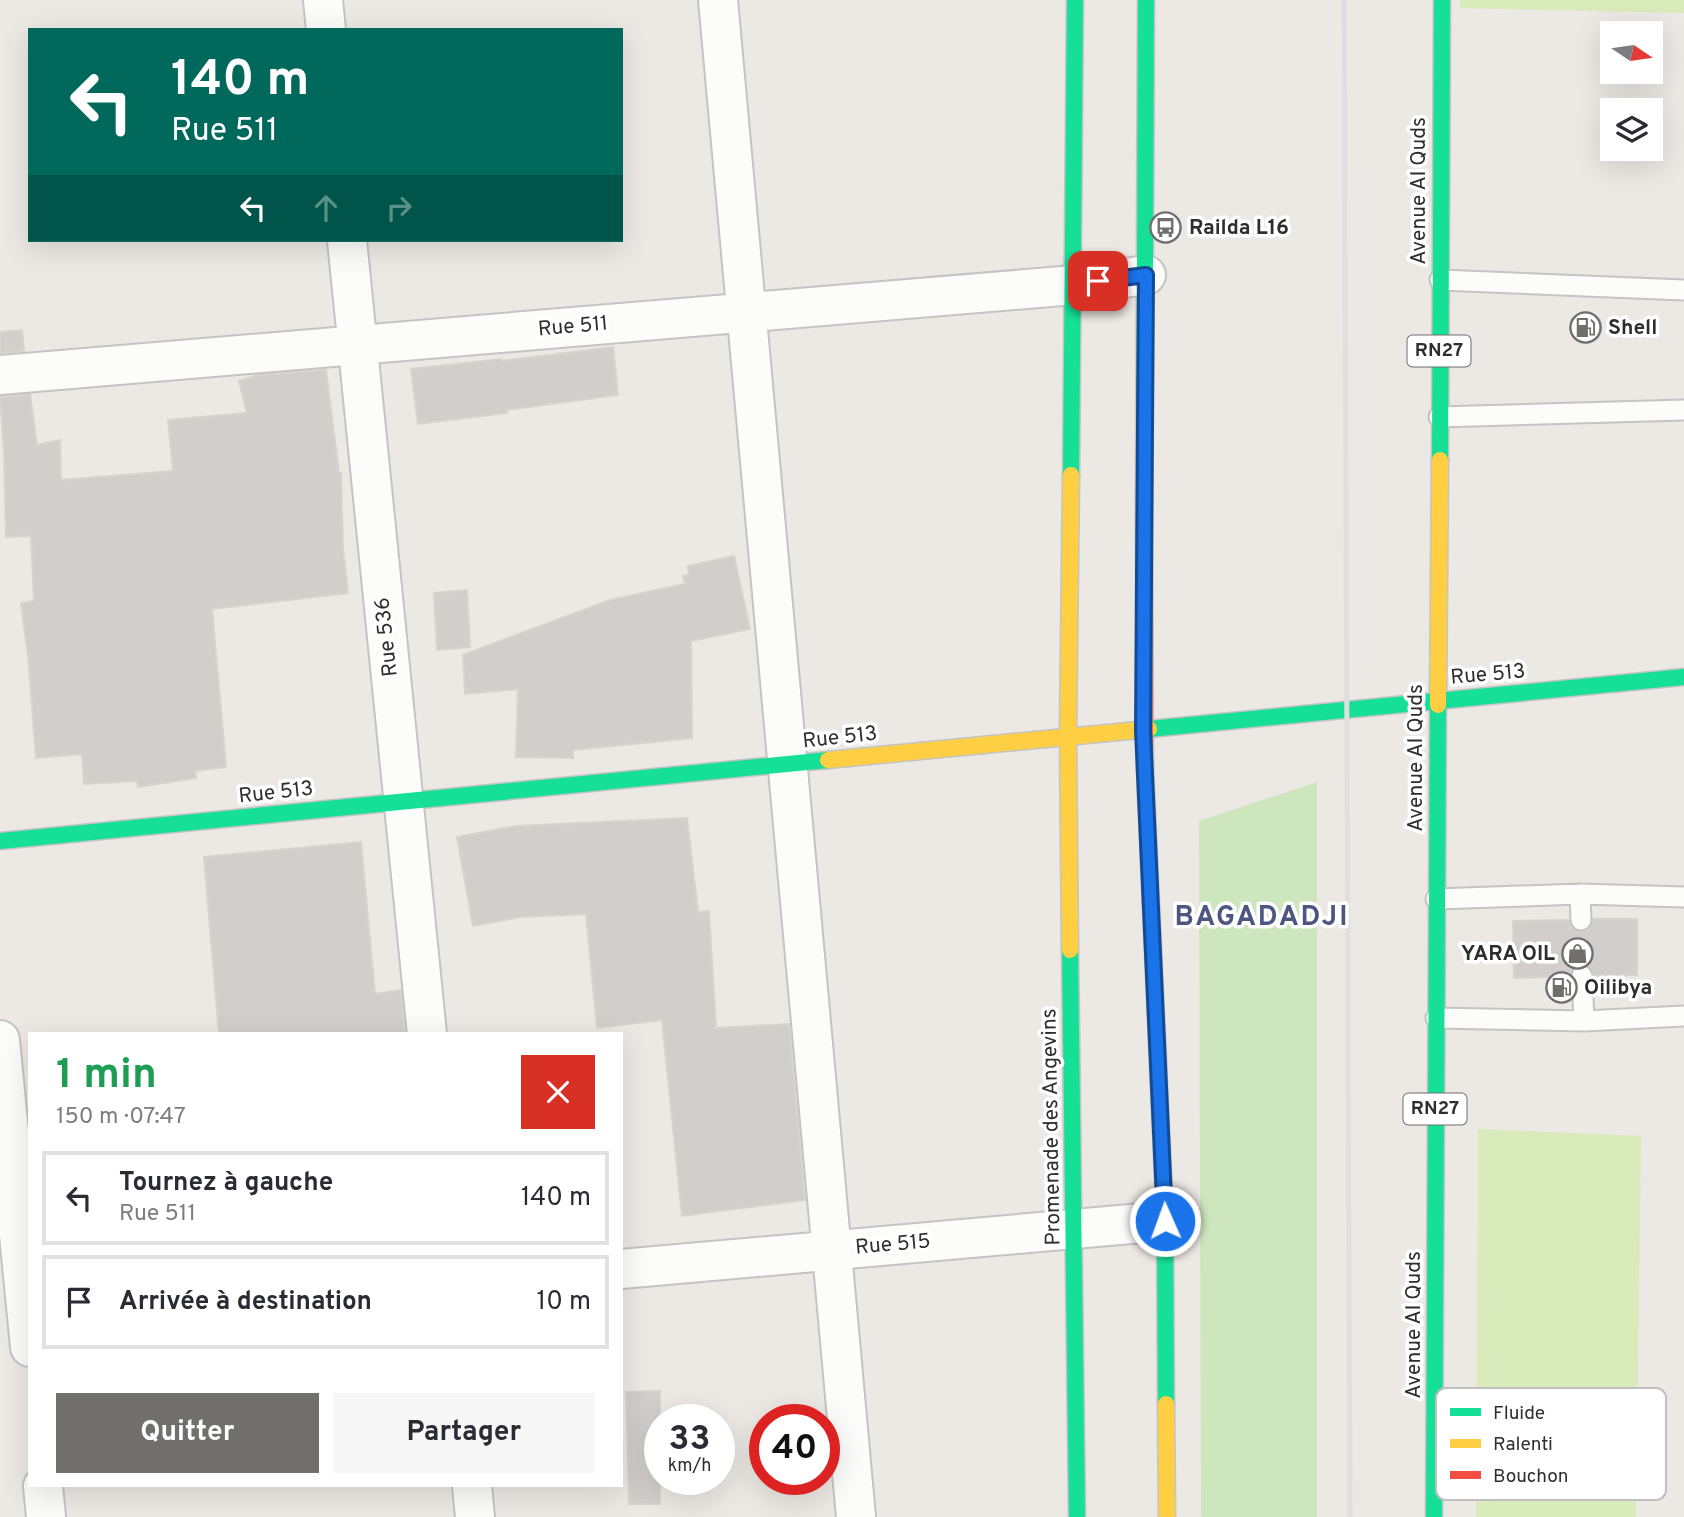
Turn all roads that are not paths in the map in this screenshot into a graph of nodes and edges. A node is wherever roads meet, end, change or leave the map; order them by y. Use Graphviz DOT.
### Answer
graph roads {
  1 [pos="323,0"];
  2 [pos="718,0"];
  3 [pos="1075,0"];
  4 [pos="1146,0"];
  5 [pos="1442,0"];
  6 [pos="326,28"];
  7 [pos="347,242"];
  8 [pos="1146,275"];
  9 [pos="1440,280"];
  10 [pos="1074,285"];
  11 [pos="1684,290"];
  12 [pos="746,312"];
  13 [pos="357,345"];
  14 [pos="0,375"];
  15 [pos="1684,410"];
  16 [pos="1439,417"];
  17 [pos="1684,677"];
  18 [pos="1437,701"];
  19 [pos="1143,730"];
  20 [pos="1068,736"];
  21 [pos="787,764"];
  22 [pos="404,802"];
  23 [pos="0,841"];
  24 [pos="1580,894"];
  25 [pos="1684,897"];
  26 [pos="1436,899"];
  27 [pos="1581,920"];
  28 [pos="1582,976"];
  29 [pos="1684,1016"];
  30 [pos="1436,1018"];
  31 [pos="1584,1021"];
  32 [pos="427,1032"];
  33 [pos="0,1040"];
  34 [pos="1165,1221"];
  35 [pos="1075,1229"];
  36 [pos="831,1251"];
  37 [pos="623,1269"];
  38 [pos="22,1328"];
  39 [pos="43,1487"];
  40 [pos="472,1487"];
  41 [pos="46,1517"];
  42 [pos="475,1517"];
  43 [pos="856,1517"];
  44 [pos="1077,1517"];
  45 [pos="1167,1517"];
  46 [pos="1434,1517"];
  1 -- 6 [label="street"];
  2 -- 12 [label="street"];
  3 -- 10 [label="street, Promenade des Angevins"];
  4 -- 8 [label="street"];
  5 -- 9 [label="street, Avenue Al Quds / RN27"];
  7 -- 13 [label="street, Rue 536"];
  8 -- 10 [label="street, Rue 511"];
  8 -- 19 [label="street"];
  9 -- 11 [label="lane"];
  9 -- 16 [label="street, Avenue Al Quds / RN27"];
  10 -- 12 [label="street, Rue 511"];
  10 -- 20 [label="street, Promenade des Angevins"];
  12 -- 13 [label="street, Rue 511"];
  12 -- 21 [label="street"];
  13 -- 14 [label="street, Rue 511"];
  13 -- 22 [label="street, Rue 536"];
  15 -- 16 [label="lane"];
  16 -- 18 [label="street, Avenue Al Quds / RN27"];
  17 -- 18 [label="street, Rue 513"];
  18 -- 19 [label="street, Rue 513"];
  18 -- 26 [label="street, Avenue Al Quds / RN27"];
  19 -- 20 [label="street, Rue 513"];
  19 -- 34 [label="street"];
  20 -- 21 [label="street, Rue 513"];
  20 -- 35 [label="street, Promenade des Angevins"];
  21 -- 22 [label="street, Rue 513"];
  21 -- 36 [label="street"];
  22 -- 23 [label="street, Rue 513"];
  22 -- 32 [label="street, Rue 536"];
  24 -- 25 [label="lane"];
  24 -- 26 [label="lane"];
  24 -- 27 [label="lane"];
  26 -- 30 [label="street, Avenue Al Quds / RN27"];
  28 -- 31 [label="lane"];
  29 -- 31 [label="lane"];
  30 -- 31 [label="lane"];
  30 -- 46 [label="street, Avenue Al Quds / RN27"];
  33 -- 38 [label="street"];
  34 -- 35 [label="street, Rue 515"];
  34 -- 45 [label="street"];
  35 -- 36 [label="street, Rue 515"];
  35 -- 44 [label="street, Promenade des Angevins"];
  36 -- 37 [label="street, Rue 515"];
  36 -- 43 [label="street"];
  39 -- 41 [label="street"];
  40 -- 42 [label="street"];
}
